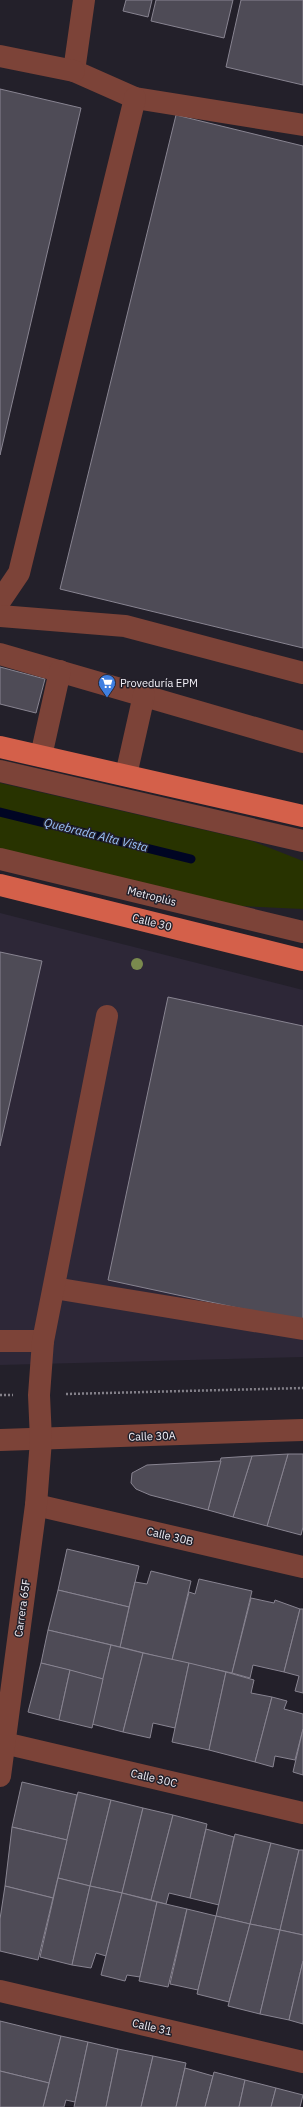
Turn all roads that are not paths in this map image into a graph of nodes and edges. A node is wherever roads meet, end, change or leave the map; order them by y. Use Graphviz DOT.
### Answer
graph roads {
  1 [pos="84,0"];
  2 [pos="0,56"];
  3 [pos="74,71"];
  4 [pos="135,98"];
  5 [pos="303,125"];
  6 [pos="0,601"];
  7 [pos="0,616"];
  8 [pos="0,654"];
  9 [pos="60,671"];
  10 [pos="303,673"];
  11 [pos="144,696"];
  12 [pos="303,742"];
  13 [pos="0,747"];
  14 [pos="41,756"];
  15 [pos="0,771"];
  16 [pos="126,775"];
  17 [pos="303,816"];
  18 [pos="303,841"];
  19 [pos="0,859"];
  20 [pos="0,885"];
  21 [pos="303,932"];
  22 [pos="303,960"];
  23 [pos="107,1016"];
  24 [pos="54,1288"];
  25 [pos="303,1329"];
  26 [pos="0,1341"];
  27 [pos="43,1341"];
  28 [pos="303,1430"];
  29 [pos="0,1440"];
  30 [pos="41,1440"];
  31 [pos="36,1505"];
  32 [pos="303,1567"];
  33 [pos="4,1743"];
  34 [pos="0,1776"];
  35 [pos="303,1813"];
  36 [pos="0,1991"];
  37 [pos="303,2062"];
  1 -- 3 [label="street"];
  2 -- 3 [label="street"];
  3 -- 4 [label="street"];
  4 -- 5 [label="street"];
  4 -- 6 [label="street"];
  7 -- 10 [label="street"];
  8 -- 9 [label="street"];
  9 -- 11 [label="street"];
  9 -- 14 [label="street"];
  11 -- 12 [label="street"];
  11 -- 16 [label="street"];
  13 -- 14 [label="main road"];
  14 -- 16 [label="main road"];
  15 -- 18 [label="street"];
  16 -- 17 [label="main road"];
  19 -- 21 [label="street, Metroplús"];
  20 -- 22 [label="main road, Calle 30"];
  23 -- 24 [label="street, Carrera 65F"];
  24 -- 25 [label="street"];
  24 -- 27 [label="street, Carrera 65F"];
  26 -- 27 [label="street"];
  27 -- 30 [label="street, Carrera 65F"];
  28 -- 30 [label="street, Calle 30A"];
  29 -- 30 [label="street, Calle 30A"];
  30 -- 31 [label="street, Carrera 65F"];
  31 -- 32 [label="street, Calle 30B"];
  31 -- 33 [label="street, Carrera 65F"];
  33 -- 34 [label="street, Carrera 65F"];
  33 -- 35 [label="street, Calle 30C"];
  36 -- 37 [label="street, Calle 31"];
}
